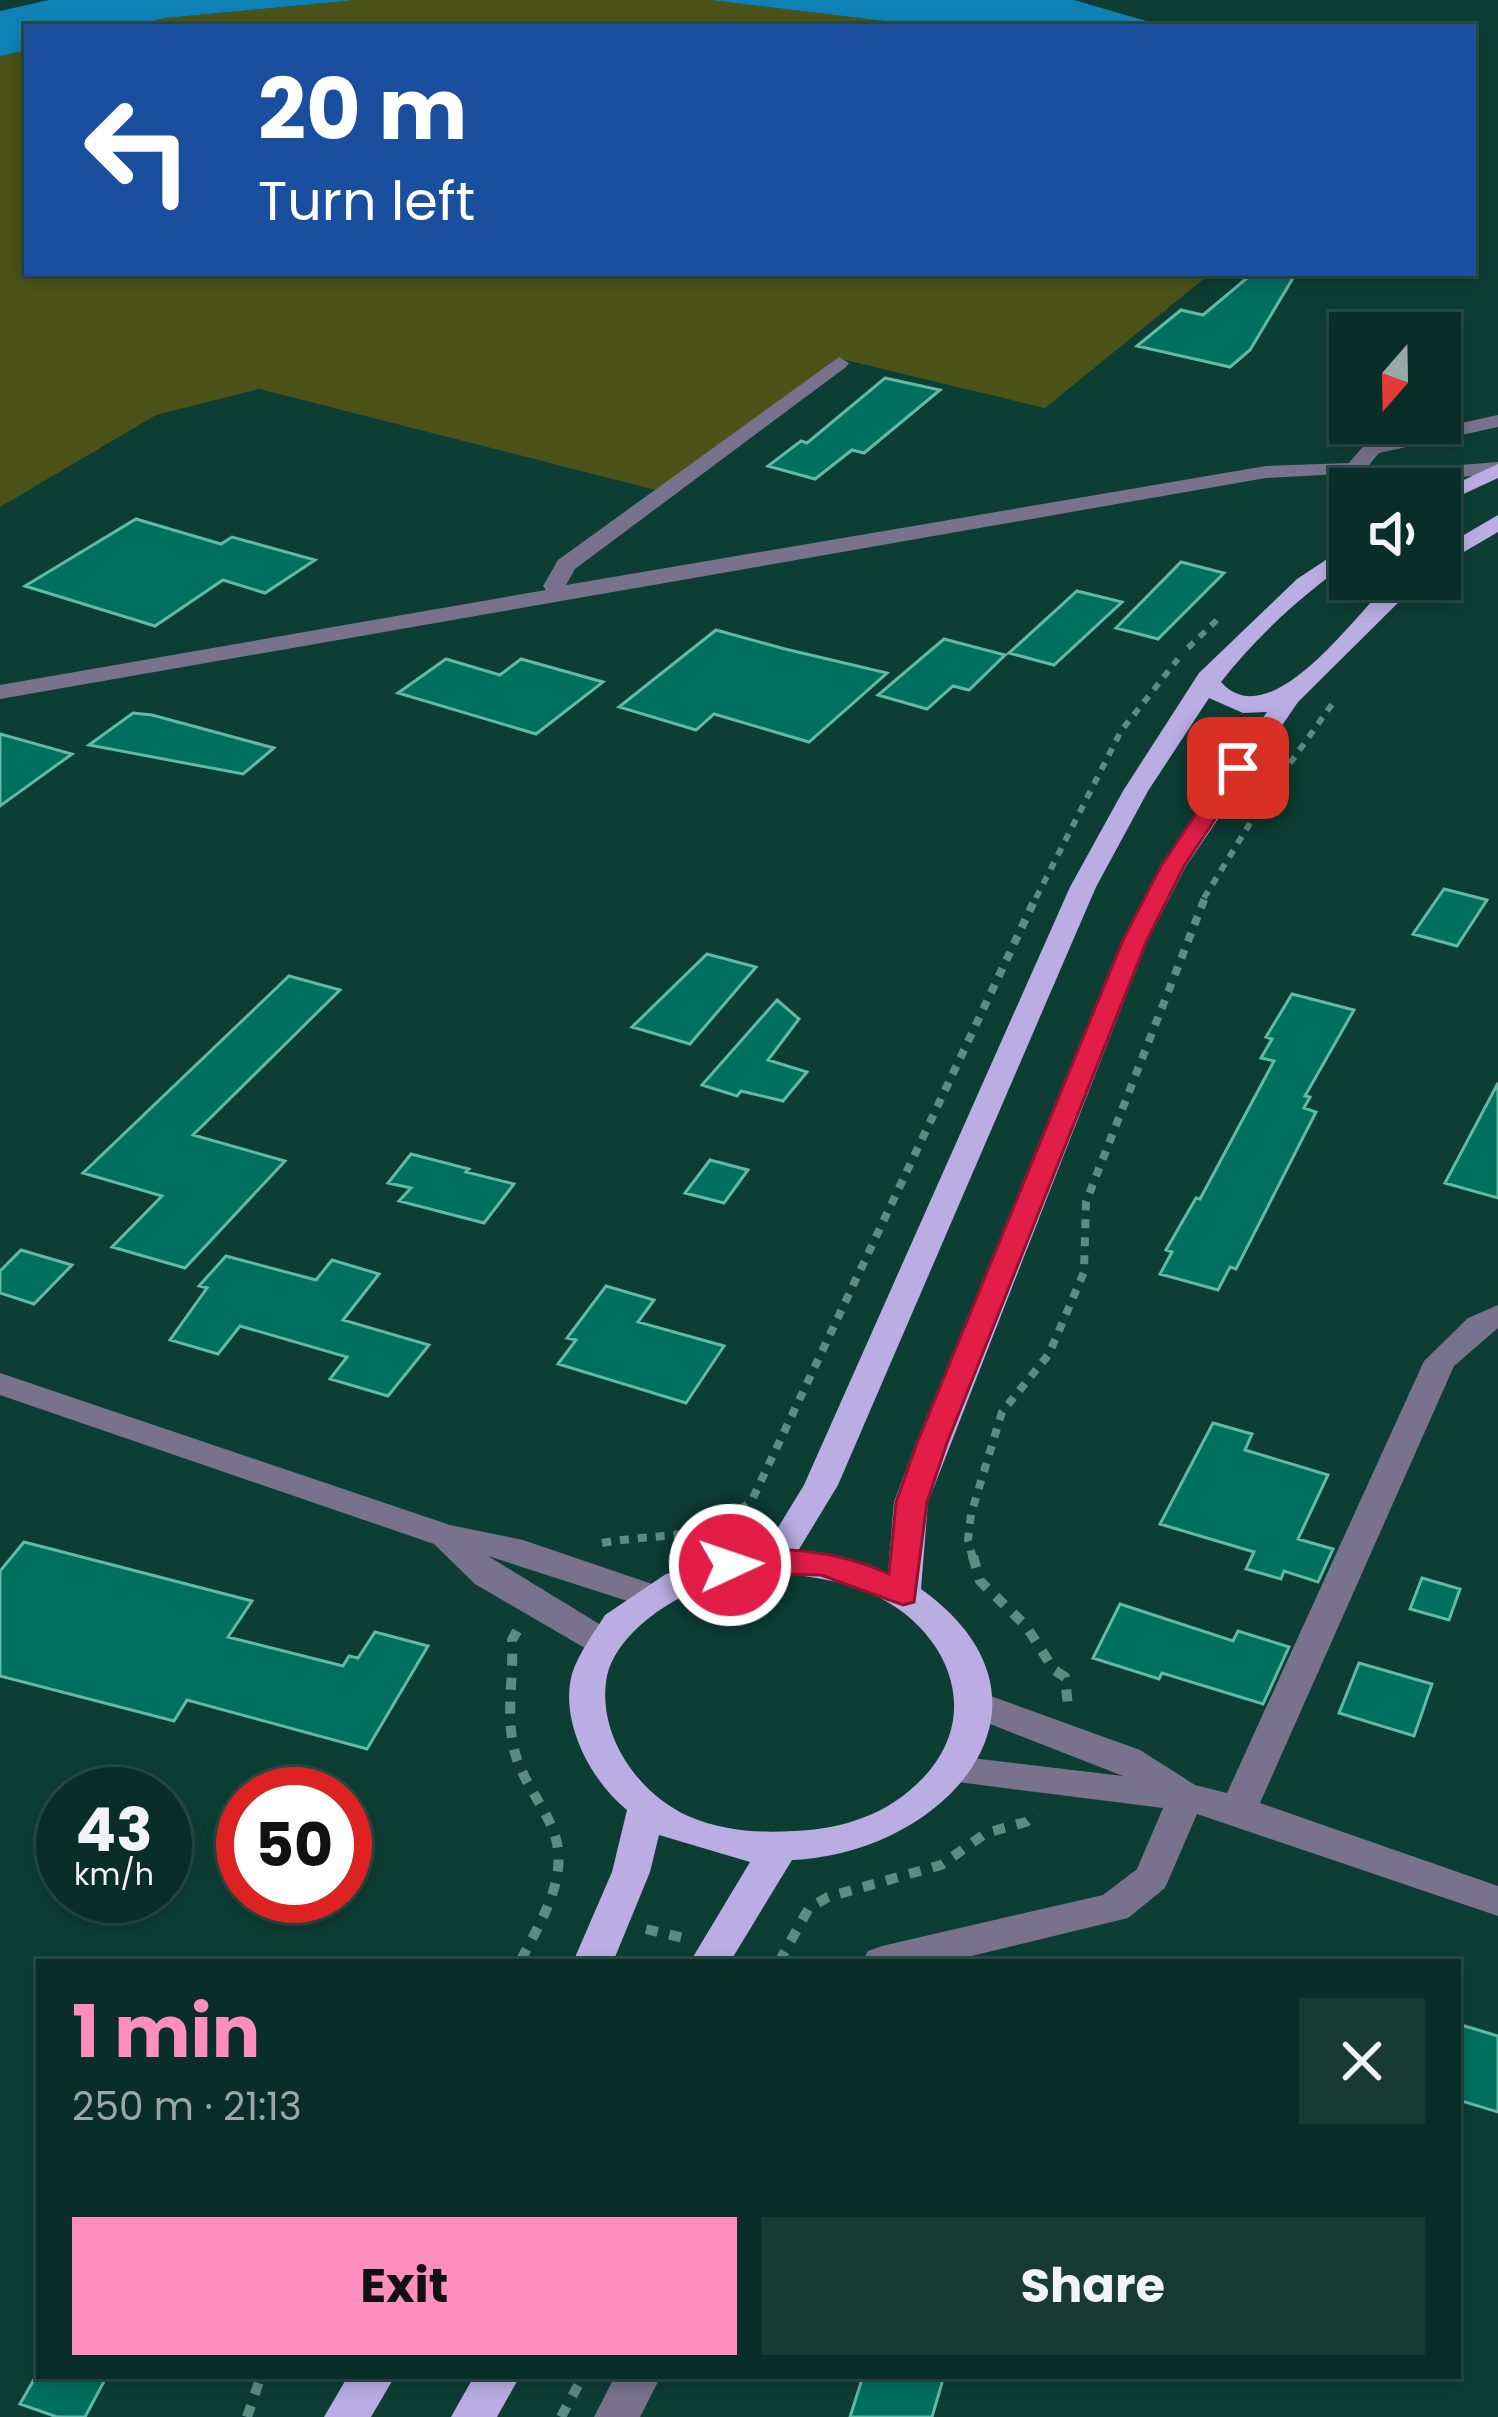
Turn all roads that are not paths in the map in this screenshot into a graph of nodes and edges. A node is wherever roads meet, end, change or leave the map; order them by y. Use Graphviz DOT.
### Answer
graph roads {
  1 [pos="839,363"];
  2 [pos="1498,421"];
  3 [pos="1356,468"];
  4 [pos="1329,470"];
  5 [pos="1498,470"];
  6 [pos="1461,475"];
  7 [pos="1461,489"];
  8 [pos="1498,521"];
  9 [pos="1461,545"];
  10 [pos="1329,567"];
  11 [pos="560,592"];
  12 [pos="1385,600"];
  13 [pos="1208,678"];
  14 [pos="0,692"];
  15 [pos="1289,697"];
  16 [pos="1498,1316"];
  17 [pos="0,1384"];
  18 [pos="446,1536"];
  19 [pos="775,1561"];
  20 [pos="903,1594"];
  21 [pos="650,1596"];
  22 [pos="602,1642"];
  23 [pos="975,1704"];
  24 [pos="955,1770"];
  25 [pos="1186,1797"];
  26 [pos="646,1810"];
  27 [pos="1238,1810"];
  28 [pos="779,1849"];
  29 [pos="1498,1901"];
  30 [pos="714,1954"];
  31 [pos="594,1959"];
  32 [pos="895,1959"];
  33 [pos="371,2379"];
  34 [pos="496,2379"];
  35 [pos="637,2379"];
  36 [pos="346,2417"];
  37 [pos="473,2417"];
  38 [pos="616,2417"];
  1 -- 11 [label="street"];
  2 -- 3 [label="street"];
  4 -- 11 [label="street"];
  5 -- 6 [label="street"];
  5 -- 7 [label="main road"];
  8 -- 9 [label="main road"];
  10 -- 13 [label="main road"];
  11 -- 14 [label="street"];
  12 -- 15 [label="main road"];
  13 -- 15 [label="main road"];
  13 -- 19 [label="main road"];
  15 -- 20 [label="main road"];
  16 -- 27 [label="street"];
  17 -- 18 [label="street"];
  18 -- 21 [label="street"];
  18 -- 22 [label="street"];
  19 -- 20 [label="main road"];
  19 -- 21 [label="main road"];
  20 -- 23 [label="main road"];
  21 -- 22 [label="main road"];
  22 -- 26 [label="main road"];
  23 -- 24 [label="main road"];
  23 -- 25 [label="street"];
  24 -- 25 [label="street"];
  24 -- 28 [label="main road"];
  25 -- 27 [label="street"];
  25 -- 32 [label="street"];
  26 -- 28 [label="main road"];
  26 -- 31 [label="main road"];
  27 -- 29 [label="street"];
  28 -- 30 [label="main road"];
  33 -- 36 [label="main road"];
  34 -- 37 [label="main road"];
  35 -- 38 [label="street"];
}
